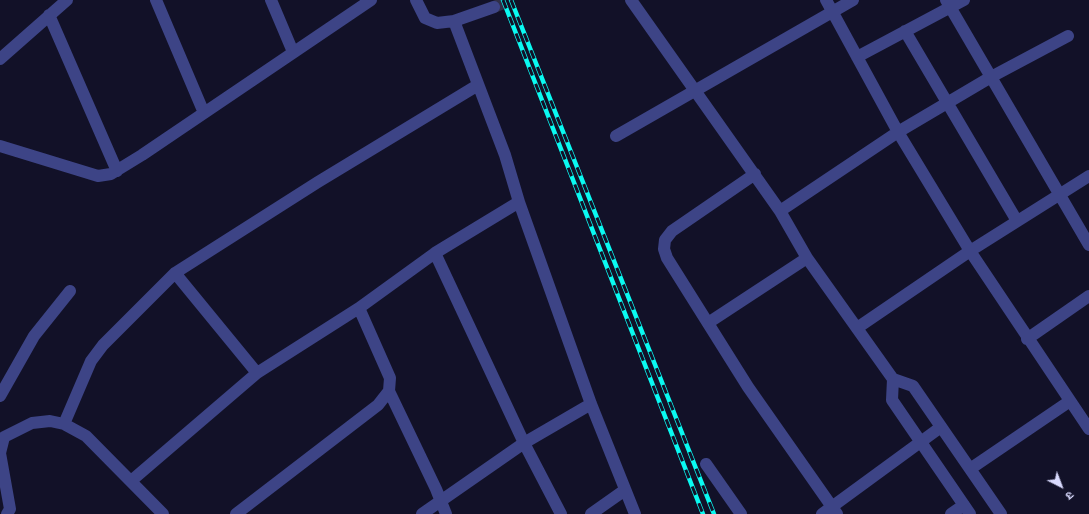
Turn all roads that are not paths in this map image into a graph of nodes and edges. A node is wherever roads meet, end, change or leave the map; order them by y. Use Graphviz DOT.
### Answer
graph roads {
  1 [pos="67,0"];
  2 [pos="156,0"];
  3 [pos="271,0"];
  4 [pos="371,0"];
  5 [pos="416,0"];
  6 [pos="631,0"];
  7 [pos="826,0"];
  8 [pos="852,0"];
  9 [pos="964,0"];
  10 [pos="948,4"];
  11 [pos="494,7"];
  12 [pos="832,11"];
  13 [pos="49,15"];
  14 [pos="454,21"];
  15 [pos="905,32"];
  16 [pos="1068,36"];
  17 [pos="293,52"];
  18 [pos="857,57"];
  19 [pos="0,59"];
  20 [pos="991,77"];
  21 [pos="478,85"];
  22 [pos="695,90"];
  23 [pos="946,104"];
  24 [pos="204,113"];
  25 [pos="898,132"];
  26 [pos="616,136"];
  27 [pos="0,146"];
  28 [pos="117,171"];
  29 [pos="755,174"];
  30 [pos="1089,176"];
  31 [pos="1061,193"];
  32 [pos="519,202"];
  33 [pos="780,211"];
  34 [pos="1017,221"];
  35 [pos="1089,244"];
  36 [pos="970,251"];
  37 [pos="435,253"];
  38 [pos="807,258"];
  39 [pos="174,273"];
  40 [pos="70,291"];
  41 [pos="1089,296"];
  42 [pos="359,308"];
  43 [pos="708,323"];
  44 [pos="857,328"];
  45 [pos="1027,339"];
  46 [pos="257,373"];
  47 [pos="893,379"];
  48 [pos="389,391"];
  49 [pos="0,396"];
  50 [pos="1070,401"];
  51 [pos="591,404"];
  52 [pos="64,424"];
  53 [pos="941,427"];
  54 [pos="1089,430"];
  55 [pos="2,434"];
  56 [pos="920,440"];
  57 [pos="524,443"];
  58 [pos="706,464"];
  59 [pos="970,469"];
  60 [pos="131,481"];
  61 [pos="625,490"];
  62 [pos="441,501"];
  63 [pos="835,510"];
  64 [pos="967,510"];
  65 [pos="7,514"];
  66 [pos="163,514"];
  67 [pos="236,514"];
  68 [pos="422,514"];
  69 [pos="446,514"];
  70 [pos="561,514"];
  71 [pos="591,514"];
  72 [pos="634,514"];
  73 [pos="741,514"];
  74 [pos="822,514"];
  75 [pos="951,514"];
  76 [pos="1001,514"];
  1 -- 13 [label="street"];
  2 -- 24 [label="street"];
  3 -- 17 [label="street"];
  4 -- 17 [label="street"];
  5 -- 14 [label="street"];
  6 -- 22 [label="street"];
  7 -- 12 [label="street"];
  8 -- 12 [label="street"];
  9 -- 10 [label="street"];
  10 -- 15 [label="street"];
  10 -- 20 [label="street"];
  11 -- 14 [label="street"];
  12 -- 18 [label="street"];
  12 -- 22 [label="street"];
  13 -- 19 [label="street"];
  13 -- 28 [label="street"];
  14 -- 21 [label="street"];
  15 -- 18 [label="street"];
  15 -- 23 [label="street"];
  16 -- 20 [label="street"];
  17 -- 24 [label="street"];
  18 -- 25 [label="street"];
  20 -- 23 [label="street"];
  20 -- 31 [label="street"];
  21 -- 32 [label="street"];
  21 -- 39 [label="street"];
  22 -- 26 [label="street"];
  22 -- 29 [label="street"];
  23 -- 25 [label="street"];
  23 -- 34 [label="street"];
  24 -- 28 [label="street"];
  25 -- 33 [label="street"];
  25 -- 36 [label="street"];
  27 -- 28 [label="street"];
  29 -- 33 [label="street"];
  29 -- 43 [label="street"];
  30 -- 31 [label="street"];
  31 -- 34 [label="street"];
  31 -- 35 [label="street"];
  32 -- 37 [label="street"];
  32 -- 51 [label="street"];
  33 -- 38 [label="street"];
  34 -- 36 [label="street"];
  36 -- 44 [label="street"];
  36 -- 45 [label="street"];
  37 -- 42 [label="street"];
  37 -- 57 [label="street"];
  38 -- 43 [label="street"];
  38 -- 44 [label="street"];
  39 -- 46 [label="street"];
  39 -- 52 [label="street"];
  40 -- 49 [label="street"];
  41 -- 45 [label="street"];
  42 -- 46 [label="street"];
  42 -- 48 [label="street"];
  43 -- 63 [label="street"];
  44 -- 47 [label="street"];
  45 -- 50 [label="street"];
  46 -- 60 [label="street"];
  47 -- 53 [label="street"];
  47 -- 56 [label="street"];
  48 -- 62 [label="street"];
  48 -- 67 [label="street"];
  50 -- 54 [label="street"];
  50 -- 59 [label="street"];
  51 -- 57 [label="street"];
  51 -- 61 [label="street"];
  52 -- 55 [label="street"];
  52 -- 60 [label="street"];
  53 -- 56 [label="street"];
  53 -- 59 [label="street"];
  55 -- 65 [label="street"];
  56 -- 63 [label="street"];
  56 -- 64 [label="street"];
  57 -- 62 [label="street"];
  57 -- 70 [label="street"];
  58 -- 73 [label="street"];
  59 -- 76 [label="street"];
  60 -- 66 [label="street"];
  61 -- 71 [label="street"];
  61 -- 72 [label="street"];
  62 -- 68 [label="street"];
  62 -- 69 [label="street"];
  63 -- 74 [label="street"];
  64 -- 75 [label="street"];
}
